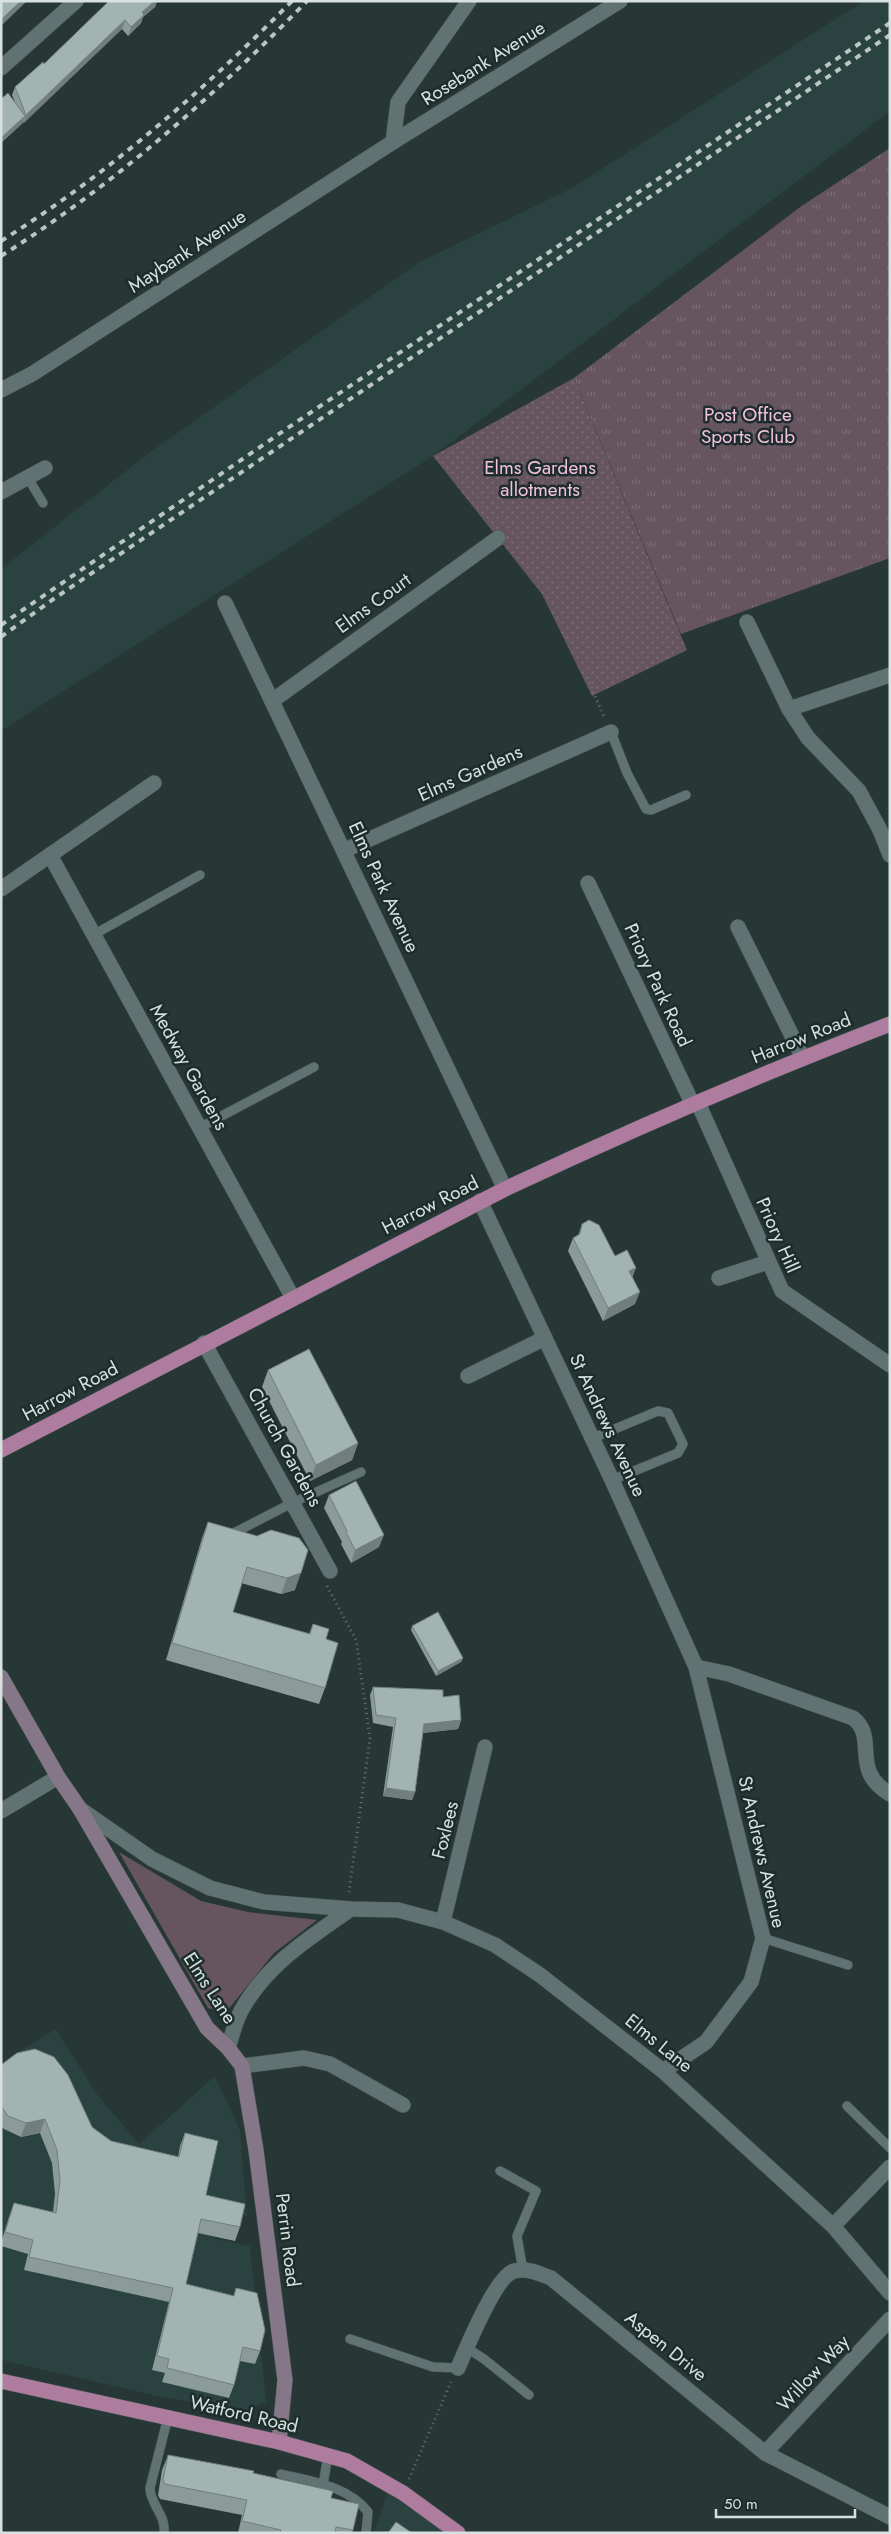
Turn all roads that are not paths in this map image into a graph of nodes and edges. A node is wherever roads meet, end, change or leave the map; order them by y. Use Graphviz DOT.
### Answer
graph roads {
  1 [pos="76,1"];
  2 [pos="469,1"];
  3 [pos="620,1"];
  4 [pos="1,68"];
  5 [pos="393,142"];
  6 [pos="1,390"];
  7 [pos="45,468"];
  8 [pos="28,478"];
  9 [pos="1,492"];
  10 [pos="42,502"];
  11 [pos="498,538"];
  12 [pos="225,603"];
  13 [pos="747,622"];
  14 [pos="890,674"];
  15 [pos="272,701"];
  16 [pos="790,709"];
  17 [pos="611,732"];
  18 [pos="154,783"];
  19 [pos="686,795"];
  20 [pos="345,850"];
  21 [pos="50,854"];
  22 [pos="890,856"];
  23 [pos="200,875"];
  24 [pos="588,883"];
  25 [pos="1,889"];
  26 [pos="738,927"];
  27 [pos="95,934"];
  28 [pos="890,1024"];
  29 [pos="803,1058"];
  30 [pos="314,1067"];
  31 [pos="695,1104"];
  32 [pos="200,1128"];
  33 [pos="505,1189"];
  34 [pos="480,1201"];
  35 [pos="768,1262"];
  36 [pos="719,1278"];
  37 [pos="293,1298"];
  38 [pos="545,1338"];
  39 [pos="204,1343"];
  40 [pos="890,1364"];
  41 [pos="468,1376"];
  42 [pos="592,1438"];
  43 [pos="1,1450"];
  44 [pos="361,1472"];
  45 [pos="612,1480"];
  46 [pos="292,1503"];
  47 [pos="228,1536"];
  48 [pos="330,1570"];
  49 [pos="696,1667"];
  50 [pos="1,1677"];
  51 [pos="485,1747"];
  52 [pos="58,1777"];
  53 [pos="890,1794"];
  54 [pos="80,1809"];
  55 [pos="1,1811"];
  56 [pos="351,1909"];
  57 [pos="443,1922"];
  58 [pos="763,1938"];
  59 [pos="848,1965"];
  60 [pos="228,2048"];
  61 [pos="242,2066"];
  62 [pos="663,2070"];
  63 [pos="404,2105"];
  64 [pos="847,2106"];
  65 [pos="890,2148"];
  66 [pos="890,2167"];
  67 [pos="500,2171"];
  68 [pos="834,2226"];
  69 [pos="522,2271"];
  70 [pos="890,2294"];
  71 [pos="890,2319"];
  72 [pos="350,2339"];
  73 [pos="467,2348"];
  74 [pos="458,2368"];
  75 [pos="1,2381"];
  76 [pos="529,2395"];
  77 [pos="168,2417"];
  78 [pos="279,2442"];
  79 [pos="765,2453"];
  80 [pos="328,2455"];
  81 [pos="281,2474"];
  82 [pos="323,2485"];
  83 [pos="890,2517"];
  84 [pos="164,2532"];
  85 [pos="366,2533"];
  86 [pos="458,2533"];
  1 -- 4 [label="street"];
  2 -- 5 [label="street"];
  3 -- 5 [label="street, Rosebank Avenue"];
  5 -- 6 [label="street, Maybank Avenue"];
  7 -- 8 [label="street"];
  8 -- 9 [label="street"];
  8 -- 10 [label="lane"];
  11 -- 15 [label="street, Elms Court"];
  12 -- 15 [label="street, Elms Park Avenue"];
  13 -- 16 [label="street"];
  14 -- 16 [label="street"];
  15 -- 20 [label="street, Elms Park Avenue"];
  16 -- 22 [label="street"];
  17 -- 19 [label="lane"];
  17 -- 20 [label="street, Elms Gardens"];
  18 -- 21 [label="street"];
  20 -- 33 [label="street, Elms Park Avenue"];
  21 -- 25 [label="street"];
  21 -- 27 [label="street, Medway Gardens"];
  23 -- 27 [label="lane"];
  24 -- 31 [label="street, Priory Park Road"];
  26 -- 29 [label="street"];
  27 -- 32 [label="street, Medway Gardens"];
  28 -- 29 [label="main road, Harrow Road"];
  29 -- 31 [label="main road, Harrow Road"];
  30 -- 32 [label="lane"];
  31 -- 33 [label="main road, Harrow Road"];
  31 -- 35 [label="street, Priory Hill"];
  32 -- 37 [label="street, Medway Gardens"];
  33 -- 34 [label="main road, Harrow Road"];
  34 -- 37 [label="main road, Harrow Road"];
  34 -- 38 [label="street, St Andrews Avenue"];
  35 -- 36 [label="street"];
  35 -- 40 [label="street, Priory Hill"];
  37 -- 39 [label="main road, Harrow Road"];
  38 -- 41 [label="street"];
  38 -- 42 [label="street, St Andrews Avenue"];
  39 -- 43 [label="main road, Harrow Road"];
  39 -- 46 [label="street, Church Gardens"];
  42 -- 45 [label="street, St Andrews Avenue"];
  42 -- 45 [label="lane"];
  44 -- 46 [label="lane"];
  45 -- 49 [label="street, St Andrews Avenue"];
  46 -- 47 [label="lane"];
  46 -- 48 [label="street, Church Gardens"];
  49 -- 53 [label="street"];
  49 -- 58 [label="street, St Andrews Avenue"];
  50 -- 52 [label="street, Elms Lane"];
  51 -- 57 [label="street, Foxlees"];
  52 -- 54 [label="street, Elms Lane"];
  52 -- 55 [label="street"];
  54 -- 56 [label="street, Elms Lane"];
  54 -- 60 [label="street, Elms Lane"];
  56 -- 57 [label="street, Elms Lane"];
  56 -- 60 [label="street, Elms Lane"];
  57 -- 62 [label="street, Elms Lane"];
  58 -- 59 [label="lane"];
  58 -- 62 [label="street, St Andrews Avenue"];
  60 -- 61 [label="street, Perrin Road"];
  61 -- 63 [label="street"];
  61 -- 78 [label="street, Perrin Road"];
  62 -- 68 [label="street, Elms Lane"];
  64 -- 65 [label="lane"];
  66 -- 68 [label="street"];
  67 -- 69 [label="lane"];
  68 -- 70 [label="street, Elms Lane"];
  69 -- 73 [label="street"];
  69 -- 79 [label="street, Aspen Drive"];
  71 -- 79 [label="street, Willow Way"];
  72 -- 74 [label="lane"];
  73 -- 74 [label="street"];
  73 -- 76 [label="lane"];
  75 -- 77 [label="main road, Watford Road"];
  77 -- 78 [label="main road, Watford Road"];
  77 -- 84 [label="lane"];
  78 -- 80 [label="main road, Watford Road"];
  79 -- 83 [label="street, Aspen Drive"];
  80 -- 82 [label="lane"];
  80 -- 86 [label="main road, Watford Road"];
  81 -- 82 [label="lane"];
  82 -- 85 [label="lane"];
}
